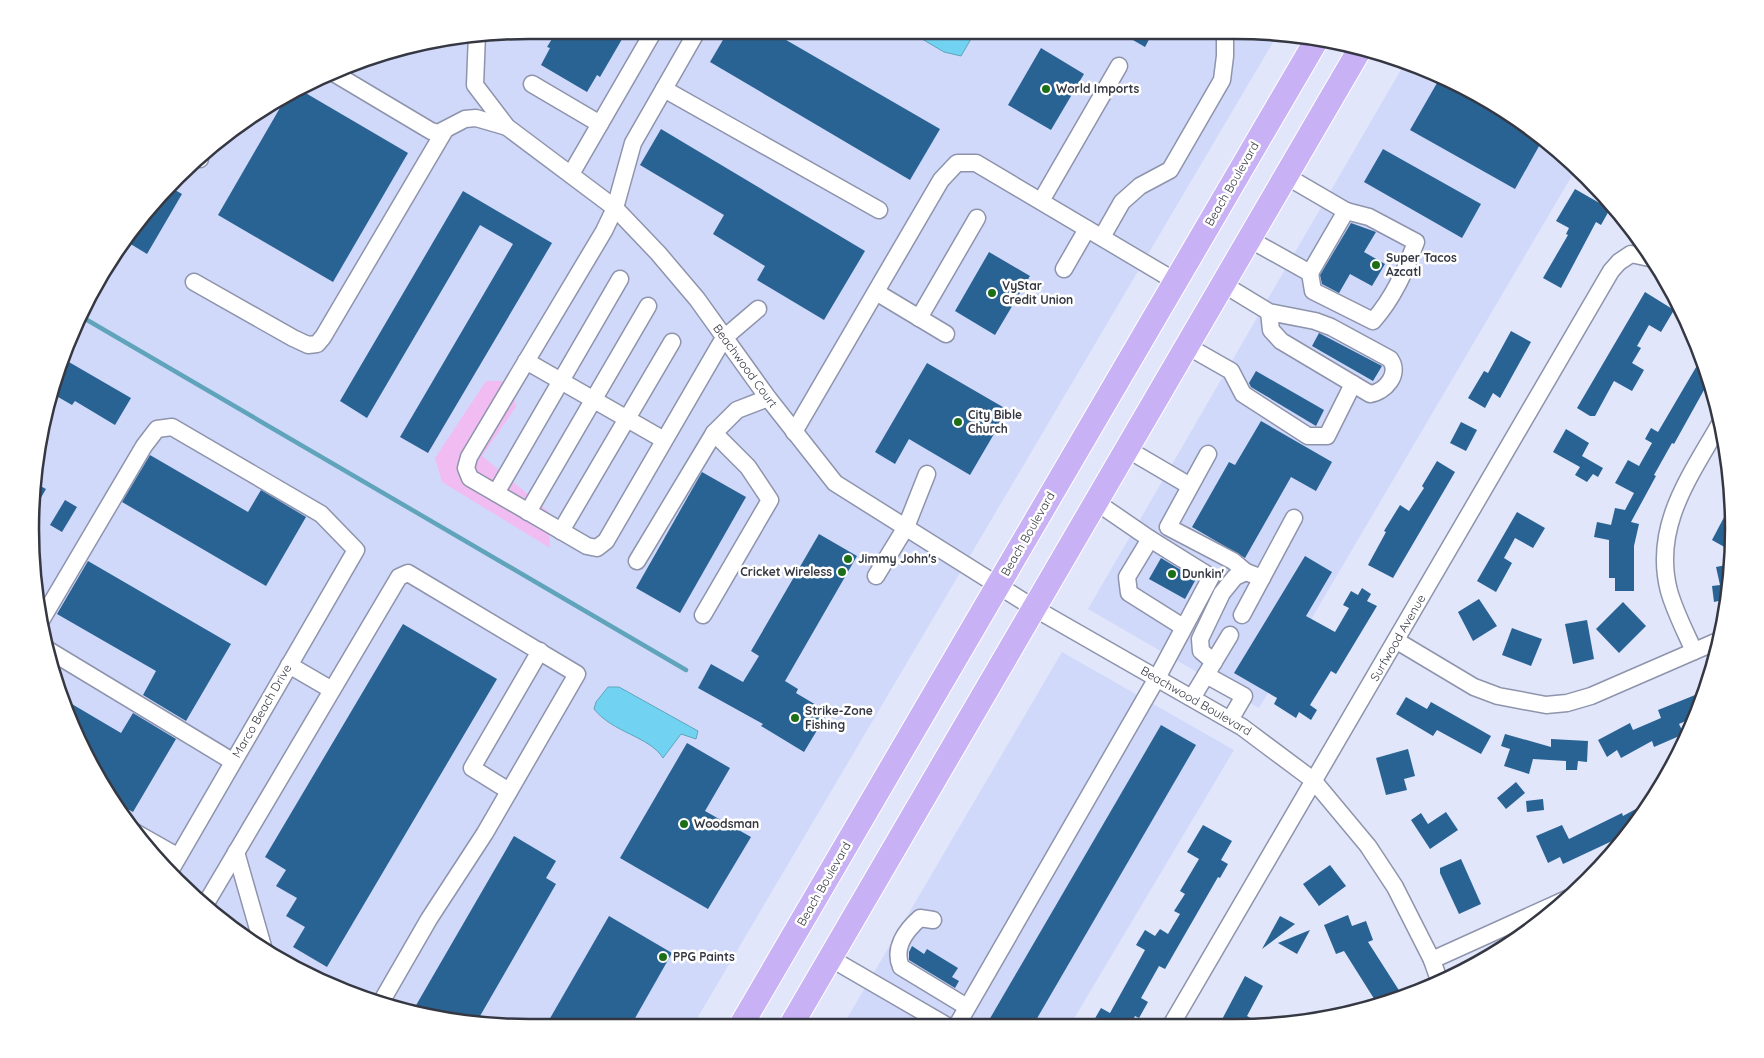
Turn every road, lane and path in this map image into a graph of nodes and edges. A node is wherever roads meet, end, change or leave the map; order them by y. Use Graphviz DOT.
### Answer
graph roads {
  1 [pos="649,39"];
  2 [pos="693,39"];
  3 [pos="1225,39"];
  4 [pos="476,42"];
  5 [pos="1314,45"];
  6 [pos="1358,54"];
  7 [pos="1119,66"];
  8 [pos="340,77"];
  9 [pos="532,84"];
  10 [pos="664,89"];
  11 [pos="600,124"];
  12 [pos="507,127"];
  13 [pos="445,130"];
  14 [pos="570,174"];
  15 [pos="1286,176"];
  16 [pos="1041,201"];
  17 [pos="616,208"];
  18 [pos="879,210"];
  19 [pos="1346,211"];
  20 [pos="977,218"];
  21 [pos="1087,229"];
  22 [pos="1102,238"];
  23 [pos="1249,239"];
  24 [pos="1643,257"];
  25 [pos="1064,269"];
  26 [pos="1310,273"];
  27 [pos="620,279"];
  28 [pos="1176,281"];
  29 [pos="194,282"];
  30 [pos="1223,284"];
  31 [pos="876,292"];
  32 [pos="648,306"];
  33 [pos="758,309"];
  34 [pos="1269,312"];
  35 [pos="919,318"];
  36 [pos="946,334"];
  37 [pos="724,338"];
  38 [pos="672,342"];
  39 [pos="1187,346"];
  40 [pos="526,361"];
  41 [pos="560,381"];
  42 [pos="1353,384"];
  43 [pos="768,398"];
  44 [pos="593,400"];
  45 [pos="626,419"];
  46 [pos="714,432"];
  47 [pos="794,432"];
  48 [pos="1716,432"];
  49 [pos="664,440"];
  50 [pos="1127,449"];
  51 [pos="1208,454"];
  52 [pos="927,474"];
  53 [pos="1190,486"];
  54 [pos="496,493"];
  55 [pos="1096,502"];
  56 [pos="528,512"];
  57 [pos="1294,518"];
  58 [pos="906,527"];
  59 [pos="561,531"];
  60 [pos="1150,539"];
  61 [pos="637,561"];
  62 [pos="1246,572"];
  63 [pos="876,576"];
  64 [pos="1262,578"];
  65 [pos="998,585"];
  66 [pos="1034,608"];
  67 [pos="46,612"];
  68 [pos="703,615"];
  69 [pos="1242,615"];
  70 [pos="1182,627"];
  71 [pos="1230,635"];
  72 [pos="1397,641"];
  73 [pos="1712,643"];
  74 [pos="540,651"];
  75 [pos="1694,651"];
  76 [pos="54,654"];
  77 [pos="289,665"];
  78 [pos="1210,669"];
  79 [pos="1156,678"];
  80 [pos="332,690"];
  81 [pos="1192,698"];
  82 [pos="1230,720"];
  83 [pos="232,761"];
  84 [pos="1313,780"];
  85 [pos="510,791"];
  86 [pos="152,842"];
  87 [pos="236,852"];
  88 [pos="177,856"];
  89 [pos="172,865"];
  90 [pos="208,900"];
  91 [pos="1544,909"];
  92 [pos="933,920"];
  93 [pos="261,940"];
  94 [pos="830,958"];
  95 [pos="1432,960"];
  96 [pos="1437,976"];
  97 [pos="384,997"];
  98 [pos="967,1007"];
  99 [pos="745,1019"];
  100 [pos="795,1019"];
  101 [pos="935,1019"];
  102 [pos="960,1019"];
  103 [pos="1175,1019"];
  1 -- 11 [label="street"];
  2 -- 10 [label="street"];
  3 -- 22 [label="street"];
  4 -- 12 [label="street"];
  5 -- 28 [label="highway, Beach Boulevard"];
  6 -- 15 [label="highway"];
  7 -- 16 [label="street"];
  8 -- 13 [label="street"];
  9 -- 11 [label="street"];
  10 -- 17 [label="street"];
  10 -- 18 [label="street"];
  11 -- 14 [label="street"];
  12 -- 13 [label="street"];
  12 -- 14 [label="street, Beachwood Court"];
  13 -- 29 [label="street"];
  14 -- 17 [label="street, Beachwood Court"];
  15 -- 19 [label="street"];
  15 -- 23 [label="highway"];
  16 -- 21 [label="street"];
  16 -- 31 [label="street"];
  17 -- 37 [label="street, Beachwood Court"];
  17 -- 40 [label="street"];
  19 -- 26 [label="street"];
  19 -- 26 [label="street"];
  20 -- 35 [label="street"];
  21 -- 22 [label="street"];
  21 -- 25 [label="street"];
  22 -- 28 [label="street"];
  23 -- 26 [label="street"];
  23 -- 30 [label="highway"];
  24 -- 72 [label="street, Surfwood Avenue"];
  27 -- 41 [label="street"];
  28 -- 65 [label="highway, Beach Boulevard"];
  30 -- 34 [label="street"];
  30 -- 39 [label="highway"];
  31 -- 35 [label="street"];
  31 -- 47 [label="street"];
  32 -- 44 [label="street"];
  33 -- 37 [label="street"];
  34 -- 42 [label="street"];
  34 -- 42 [label="street"];
  35 -- 36 [label="street"];
  37 -- 43 [label="street, Beachwood Court"];
  37 -- 49 [label="street"];
  38 -- 45 [label="street"];
  39 -- 42 [label="street"];
  39 -- 50 [label="highway"];
  40 -- 41 [label="street"];
  40 -- 54 [label="street"];
  41 -- 44 [label="street"];
  41 -- 54 [label="street"];
  43 -- 46 [label="street"];
  43 -- 47 [label="street, Beachwood Court"];
  44 -- 45 [label="street"];
  44 -- 56 [label="street"];
  45 -- 49 [label="street"];
  45 -- 59 [label="street"];
  46 -- 61 [label="street"];
  46 -- 68 [label="street"];
  47 -- 58 [label="street, Beachwood Court"];
  48 -- 75 [label="street"];
  49 -- 59 [label="street"];
  50 -- 53 [label="street"];
  50 -- 55 [label="highway"];
  51 -- 53 [label="street"];
  52 -- 58 [label="street"];
  53 -- 62 [label="street"];
  54 -- 56 [label="street"];
  55 -- 60 [label="street"];
  55 -- 66 [label="highway"];
  56 -- 59 [label="street"];
  57 -- 64 [label="street"];
  58 -- 63 [label="street"];
  58 -- 65 [label="street, Beachwood Court"];
  60 -- 70 [label="street"];
  60 -- 70 [label="street"];
  62 -- 64 [label="street"];
  62 -- 78 [label="street"];
  64 -- 69 [label="street"];
  65 -- 66 [label="street, Beachwood Boulevard"];
  65 -- 99 [label="highway, Beach Boulevard"];
  66 -- 79 [label="street, Beachwood Boulevard"];
  66 -- 94 [label="highway"];
  67 -- 77 [label="street, Marco Beach Drive"];
  70 -- 79 [label="street"];
  71 -- 78 [label="street"];
  72 -- 75 [label="street"];
  72 -- 84 [label="street, Surfwood Avenue"];
  73 -- 75 [label="street"];
  74 -- 80 [label="street"];
  74 -- 85 [label="street"];
  74 -- 85 [label="street"];
  76 -- 83 [label="street"];
  77 -- 80 [label="street"];
  77 -- 83 [label="street, Marco Beach Drive"];
  78 -- 81 [label="street"];
  78 -- 82 [label="street"];
  79 -- 81 [label="street, Beachwood Boulevard"];
  79 -- 98 [label="street"];
  80 -- 87 [label="street"];
  81 -- 82 [label="street, Beachwood Boulevard"];
  82 -- 84 [label="street, Beachwood Boulevard"];
  83 -- 88 [label="street, Marco Beach Drive"];
  84 -- 95 [label="street, Beachwood Boulevard"];
  84 -- 103 [label="street, Surfwood Avenue"];
  85 -- 97 [label="street"];
  86 -- 88 [label="street"];
  87 -- 90 [label="street"];
  87 -- 93 [label="street"];
  88 -- 89 [label="street, Marco Beach Drive"];
  91 -- 95 [label="street"];
  92 -- 98 [label="street"];
  94 -- 100 [label="highway"];
  94 -- 101 [label="street"];
  95 -- 96 [label="street, Beachwood Boulevard"];
  98 -- 102 [label="street"];
}
